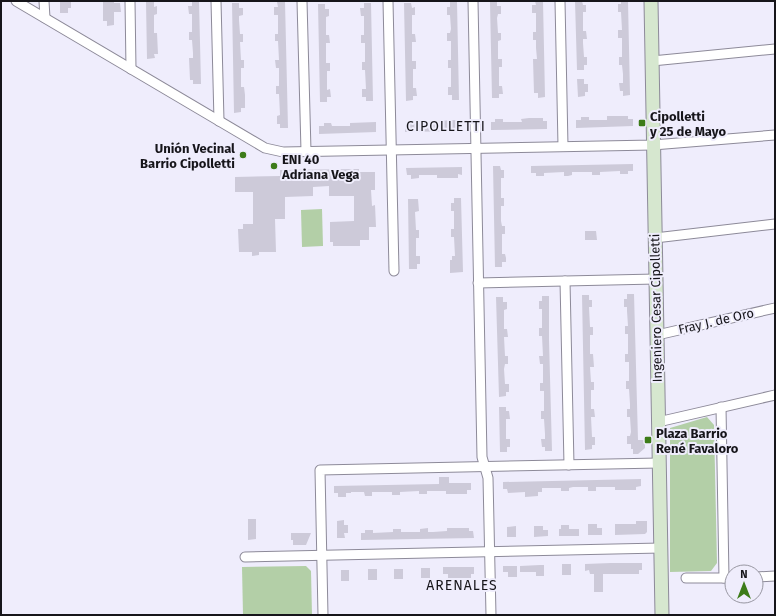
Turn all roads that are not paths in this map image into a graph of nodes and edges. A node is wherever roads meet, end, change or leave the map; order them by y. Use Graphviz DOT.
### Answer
graph roads {
  1 [pos="16,1"];
  2 [pos="44,1"];
  3 [pos="130,1"];
  4 [pos="216,1"];
  5 [pos="302,1"];
  6 [pos="388,1"];
  7 [pos="473,1"];
  8 [pos="560,1"];
  9 [pos="651,1"];
  10 [pos="45,18"];
  11 [pos="775,49"];
  12 [pos="652,61"];
  13 [pos="131,69"];
  14 [pos="219,121"];
  15 [pos="775,135"];
  16 [pos="653,145"];
  17 [pos="563,146"];
  18 [pos="476,148"];
  19 [pos="391,150"];
  20 [pos="306,151"];
  21 [pos="775,224"];
  22 [pos="655,238"];
  23 [pos="394,271"];
  24 [pos="656,279"];
  25 [pos="565,281"];
  26 [pos="478,282"];
  27 [pos="775,308"];
  28 [pos="657,335"];
  29 [pos="775,395"];
  30 [pos="721,407"];
  31 [pos="658,422"];
  32 [pos="659,463"];
  33 [pos="569,465"];
  34 [pos="485,467"];
  35 [pos="661,548"];
  36 [pos="489,552"];
  37 [pos="322,556"];
  38 [pos="245,557"];
  39 [pos="727,564"];
  40 [pos="775,576"];
  41 [pos="764,577"];
  42 [pos="686,578"];
  43 [pos="724,578"];
  44 [pos="323,615"];
  45 [pos="491,615"];
  46 [pos="662,615"];
  1 -- 10 [label="street"];
  2 -- 10 [label="street"];
  3 -- 13 [label="street"];
  4 -- 14 [label="street"];
  5 -- 20 [label="street"];
  6 -- 19 [label="street"];
  7 -- 18 [label="street"];
  8 -- 17 [label="street"];
  9 -- 12 [label="street, Ingeniero Cesar Cipolletti"];
  10 -- 13 [label="street"];
  11 -- 12 [label="street"];
  12 -- 16 [label="street, Ingeniero Cesar Cipolletti"];
  13 -- 14 [label="street"];
  14 -- 20 [label="street"];
  15 -- 16 [label="street"];
  16 -- 17 [label="street"];
  16 -- 22 [label="street, Ingeniero Cesar Cipolletti"];
  17 -- 18 [label="street"];
  18 -- 19 [label="street"];
  18 -- 26 [label="street"];
  19 -- 20 [label="street"];
  19 -- 23 [label="street"];
  21 -- 22 [label="street"];
  22 -- 24 [label="street, Ingeniero Cesar Cipolletti"];
  24 -- 25 [label="street"];
  24 -- 28 [label="street, Ingeniero Cesar Cipolletti"];
  25 -- 26 [label="street"];
  25 -- 33 [label="street"];
  26 -- 34 [label="street"];
  27 -- 28 [label="street, Fray J. de Oro"];
  28 -- 31 [label="street, Ingeniero Cesar Cipolletti"];
  29 -- 30 [label="street"];
  30 -- 31 [label="street"];
  30 -- 39 [label="street"];
  31 -- 32 [label="street, Ingeniero Cesar Cipolletti"];
  32 -- 33 [label="street"];
  32 -- 35 [label="street, Ingeniero Cesar Cipolletti"];
  33 -- 34 [label="street"];
  34 -- 36 [label="street"];
  34 -- 37 [label="street"];
  35 -- 36 [label="street"];
  35 -- 46 [label="street, Ingeniero Cesar Cipolletti"];
  36 -- 37 [label="street"];
  36 -- 45 [label="street"];
  37 -- 38 [label="street"];
  37 -- 44 [label="street"];
  40 -- 41 [label="street"];
  42 -- 43 [label="street"];
}
